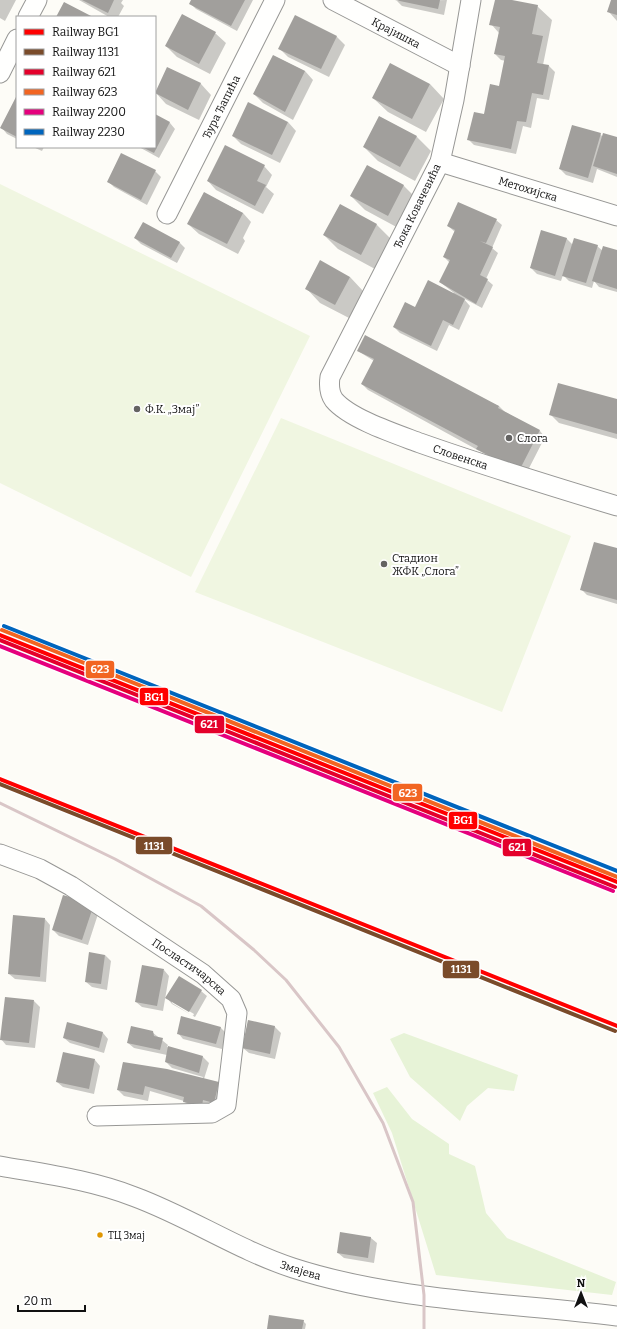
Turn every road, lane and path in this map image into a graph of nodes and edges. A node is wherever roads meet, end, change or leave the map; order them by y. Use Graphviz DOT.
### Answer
graph roads {
  1 [pos="37,0"];
  2 [pos="275,0"];
  3 [pos="333,0"];
  4 [pos="471,0"];
  5 [pos="29,16"];
  6 [pos="16,41"];
  7 [pos="460,66"];
  8 [pos="0,73"];
  9 [pos="440,162"];
  10 [pos="166,214"];
  11 [pos="617,216"];
  12 [pos="330,376"];
  13 [pos="617,506"];
  14 [pos="0,854"];
  15 [pos="96,1116"];
  16 [pos="0,1166"];
  17 [pos="617,1316"];
  1 -- 5 [label="street"];
  2 -- 10 [label="street, Ђура Ђапића"];
  3 -- 7 [label="street, Крајишка"];
  4 -- 7 [label="street, Ђока Ковачевића"];
  6 -- 8 [label="street"];
  7 -- 9 [label="street, Ђока Ковачевића"];
  9 -- 11 [label="street, Метохијска"];
  9 -- 12 [label="street, Ђока Ковачевића"];
  12 -- 13 [label="street, Словенска"];
  14 -- 15 [label="street, Посластичарска"];
  16 -- 17 [label="street, Змајева"];
}
